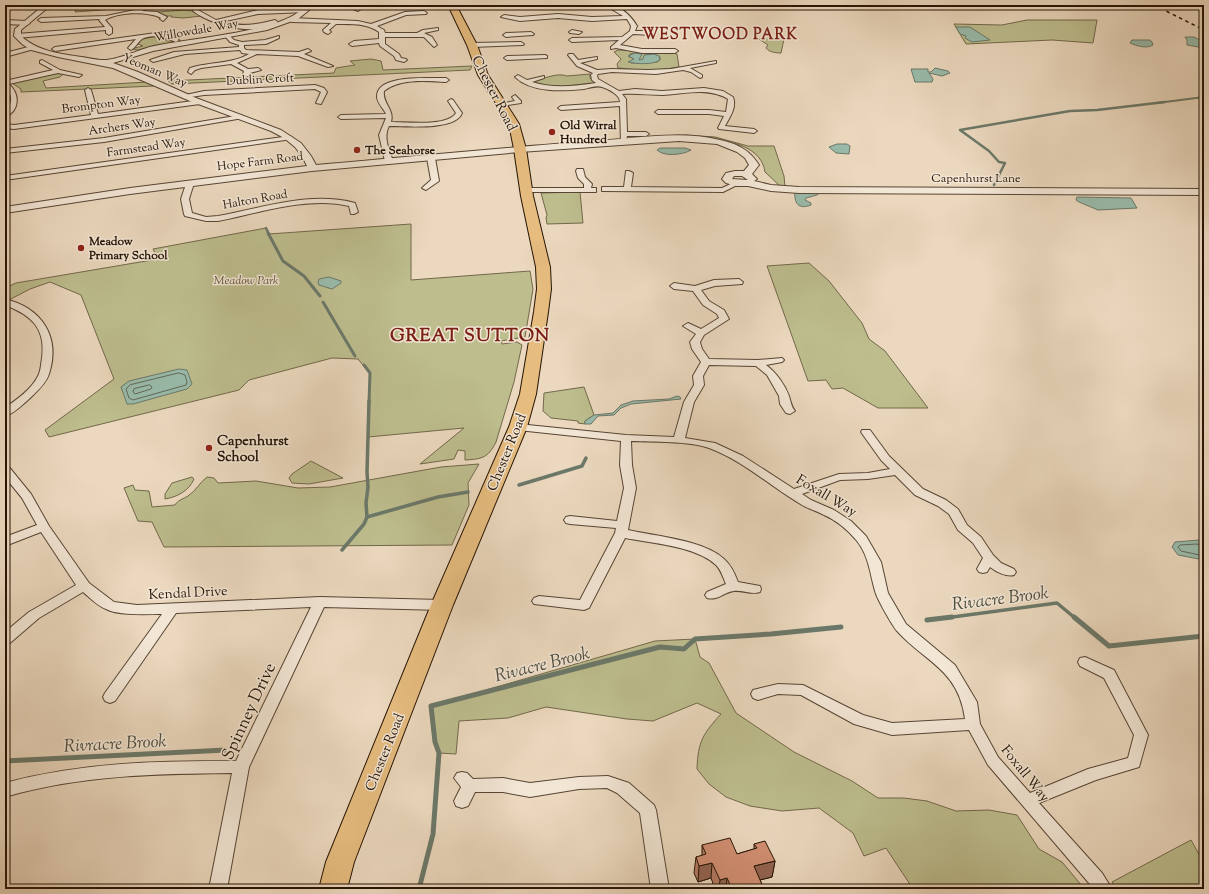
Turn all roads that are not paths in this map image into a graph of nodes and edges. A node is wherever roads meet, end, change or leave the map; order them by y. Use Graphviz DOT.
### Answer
graph roads {
  1 [pos="48,5"];
  2 [pos="140,5"];
  3 [pos="452,5"];
  4 [pos="612,5"];
  5 [pos="250,7"];
  6 [pos="348,7"];
  7 [pos="308,8"];
  8 [pos="358,9"];
  9 [pos="187,10"];
  10 [pos="137,12"];
  11 [pos="254,12"];
  12 [pos="170,16"];
  13 [pos="106,17"];
  14 [pos="504,17"];
  15 [pos="629,17"];
  16 [pos="45,18"];
  17 [pos="428,18"];
  18 [pos="292,20"];
  19 [pos="216,21"];
  20 [pos="5,22"];
  21 [pos="275,22"];
  22 [pos="334,22"];
  23 [pos="27,23"];
  24 [pos="372,26"];
  25 [pos="251,27"];
  26 [pos="109,28"];
  27 [pos="436,28"];
  28 [pos="319,31"];
  29 [pos="579,32"];
  30 [pos="632,32"];
  31 [pos="653,33"];
  32 [pos="419,34"];
  33 [pos="531,34"];
  34 [pos="217,35"];
  35 [pos="506,35"];
  36 [pos="520,35"];
  37 [pos="17,36"];
  38 [pos="228,36"];
  39 [pos="141,37"];
  40 [pos="278,38"];
  41 [pos="381,38"];
  42 [pos="624,39"];
  43 [pos="113,40"];
  44 [pos="176,40"];
  45 [pos="352,43"];
  46 [pos="521,44"];
  47 [pos="425,45"];
  48 [pos="472,45"];
  49 [pos="241,46"];
  50 [pos="32,48"];
  51 [pos="131,48"];
  52 [pos="55,49"];
  53 [pos="672,50"];
  54 [pos="308,51"];
  55 [pos="255,53"];
  56 [pos="299,54"];
  57 [pos="5,55"];
  58 [pos="571,55"];
  59 [pos="545,57"];
  60 [pos="156,58"];
  61 [pos="507,58"];
  62 [pos="524,58"];
  63 [pos="595,58"];
  64 [pos="398,60"];
  65 [pos="42,62"];
  66 [pos="576,62"];
  67 [pos="714,62"];
  68 [pos="105,63"];
  69 [pos="233,63"];
  70 [pos="323,65"];
  71 [pos="330,66"];
  72 [pos="184,68"];
  73 [pos="314,68"];
  74 [pos="682,68"];
  75 [pos="258,70"];
  76 [pos="58,71"];
  77 [pos="596,72"];
  78 [pos="70,74"];
  79 [pos="79,75"];
  80 [pos="701,75"];
  81 [pos="62,77"];
  82 [pos="518,77"];
  83 [pos="542,77"];
  84 [pos="446,80"];
  85 [pos="384,81"];
  86 [pos="527,82"];
  87 [pos="5,83"];
  88 [pos="391,83"];
  89 [pos="602,84"];
  90 [pos="96,91"];
  91 [pos="618,93"];
  92 [pos="184,96"];
  93 [pos="451,101"];
  94 [pos="200,102"];
  95 [pos="518,102"];
  96 [pos="320,103"];
  97 [pos="502,104"];
  98 [pos="623,104"];
  99 [pos="658,112"];
  100 [pos="727,114"];
  101 [pos="5,115"];
  102 [pos="95,116"];
  103 [pos="388,116"];
  104 [pos="562,116"];
  105 [pos="241,117"];
  106 [pos="341,117"];
  107 [pos="386,124"];
  108 [pos="5,126"];
  109 [pos="754,131"];
  110 [pos="624,134"];
  111 [pos="646,134"];
  112 [pos="290,138"];
  113 [pos="623,143"];
  114 [pos="520,149"];
  115 [pos="5,151"];
  116 [pos="431,158"];
  117 [pos="389,161"];
  118 [pos="312,168"];
  119 [pos="580,171"];
  120 [pos="629,173"];
  121 [pos="5,178"];
  122 [pos="746,178"];
  123 [pos="190,182"];
  124 [pos="737,183"];
  125 [pos="426,188"];
  126 [pos="627,189"];
  127 [pos="526,190"];
  128 [pos="605,190"];
  129 [pos="1204,192"];
  130 [pos="5,210"];
  131 [pos="363,211"];
  132 [pos="739,282"];
  133 [pos="674,286"];
  134 [pos="696,289"];
  135 [pos="5,302"];
  136 [pos="688,326"];
  137 [pos="701,333"];
  138 [pos="779,360"];
  139 [pos="706,362"];
  140 [pos="758,363"];
  141 [pos="790,412"];
  142 [pos="5,413"];
  143 [pos="518,427"];
  144 [pos="866,432"];
  145 [pos="626,438"];
  146 [pos="679,440"];
  147 [pos="5,469"];
  148 [pos="898,471"];
  149 [pos="792,494"];
  150 [pos="570,520"];
  151 [pos="44,527"];
  152 [pos="622,529"];
  153 [pos="5,542"];
  154 [pos="1010,572"];
  155 [pos="84,586"];
  156 [pos="733,586"];
  157 [pos="755,589"];
  158 [pos="712,595"];
  159 [pos="539,601"];
  160 [pos="320,602"];
  161 [pos="442,605"];
  162 [pos="172,609"];
  163 [pos="5,638"];
  164 [pos="1085,662"];
  165 [pos="758,694"];
  166 [pos="110,697"];
  167 [pos="973,724"];
  168 [pos="241,767"];
  169 [pos="5,790"];
  170 [pos="462,801"];
  171 [pos="1027,801"];
  172 [pos="218,889"];
  173 [pos="333,889"];
  174 [pos="660,889"];
  175 [pos="1103,889"];
  1 -- 23 [label="street"];
  2 -- 10 [label="street"];
  3 -- 48 [label="main road, Chester Road"];
  4 -- 15 [label="street"];
  5 -- 11 [label="street"];
  6 -- 8 [label="street"];
  7 -- 11 [label="street"];
  7 -- 18 [label="street, Willowdale Way"];
  9 -- 19 [label="street"];
  10 -- 12 [label="street"];
  10 -- 13 [label="street"];
  11 -- 19 [label="street"];
  13 -- 16 [label="street"];
  13 -- 26 [label="street"];
  14 -- 15 [label="street"];
  15 -- 30 [label="street"];
  17 -- 24 [label="street"];
  18 -- 22 [label="street"];
  18 -- 38 [label="street, Willowdale Way"];
  19 -- 25 [label="street"];
  20 -- 23 [label="street"];
  21 -- 25 [label="street"];
  22 -- 24 [label="street"];
  22 -- 28 [label="street"];
  23 -- 37 [label="street"];
  24 -- 41 [label="street"];
  25 -- 34 [label="street"];
  26 -- 37 [label="street"];
  26 -- 43 [label="street"];
  27 -- 32 [label="street"];
  29 -- 42 [label="street"];
  30 -- 31 [label="street"];
  30 -- 42 [label="street"];
  32 -- 41 [label="street"];
  32 -- 47 [label="street"];
  33 -- 36 [label="street"];
  35 -- 36 [label="street"];
  36 -- 46 [label="street"];
  37 -- 50 [label="street, Yeoman Way"];
  38 -- 49 [label="street"];
  38 -- 68 [label="street, Willowdale Way"];
  39 -- 43 [label="street"];
  39 -- 44 [label="street"];
  39 -- 51 [label="street"];
  40 -- 49 [label="street"];
  41 -- 45 [label="street"];
  41 -- 64 [label="street"];
  42 -- 53 [label="street"];
  43 -- 52 [label="street"];
  46 -- 48 [label="street"];
  46 -- 62 [label="street"];
  48 -- 97 [label="main road, Chester Road"];
  49 -- 55 [label="street"];
  49 -- 60 [label="street"];
  50 -- 57 [label="street"];
  50 -- 68 [label="street, Yeoman Way"];
  54 -- 56 [label="street"];
  55 -- 56 [label="street"];
  55 -- 69 [label="street"];
  56 -- 70 [label="street"];
  58 -- 66 [label="street"];
  59 -- 62 [label="street"];
  61 -- 62 [label="street"];
  63 -- 66 [label="street"];
  65 -- 76 [label="street"];
  66 -- 77 [label="street"];
  67 -- 74 [label="street"];
  68 -- 92 [label="street, Yeoman Way"];
  69 -- 72 [label="street"];
  69 -- 75 [label="street"];
  70 -- 71 [label="street"];
  70 -- 73 [label="street"];
  74 -- 77 [label="street"];
  74 -- 80 [label="street"];
  76 -- 78 [label="street"];
  76 -- 87 [label="street"];
  77 -- 89 [label="street"];
  78 -- 79 [label="street"];
  78 -- 81 [label="street"];
  82 -- 86 [label="street"];
  83 -- 86 [label="street"];
  84 -- 88 [label="street"];
  85 -- 88 [label="street"];
  86 -- 89 [label="street"];
  87 -- 101 [label="street"];
  88 -- 103 [label="street"];
  89 -- 91 [label="street"];
  90 -- 102 [label="street"];
  91 -- 98 [label="street"];
  91 -- 100 [label="street"];
  92 -- 94 [label="street, Yeoman Way"];
  92 -- 96 [label="street, Dublin Croft"];
  93 -- 107 [label="street"];
  94 -- 102 [label="street, Brompton Way"];
  94 -- 105 [label="street, Yeoman Way"];
  95 -- 97 [label="street"];
  97 -- 114 [label="main road, Chester Road"];
  98 -- 104 [label="street"];
  98 -- 110 [label="street"];
  99 -- 100 [label="street"];
  100 -- 109 [label="street"];
  102 -- 108 [label="street, Brompton Way"];
  103 -- 106 [label="street"];
  103 -- 107 [label="street"];
  105 -- 112 [label="street, Yeoman Way"];
  105 -- 115 [label="street, Archers Way"];
  107 -- 117 [label="street"];
  110 -- 111 [label="street"];
  110 -- 113 [label="street"];
  112 -- 118 [label="street, Yeoman Way"];
  112 -- 121 [label="street, Farmstead Way"];
  113 -- 114 [label="street, Hope Farm Road"];
  113 -- 122 [label="street, Hope Farm Road"];
  114 -- 116 [label="street, Hope Farm Road"];
  114 -- 127 [label="main road, Chester Road"];
  116 -- 117 [label="street, Hope Farm Road"];
  116 -- 125 [label="street"];
  117 -- 118 [label="street, Hope Farm Road"];
  118 -- 123 [label="street, Hope Farm Road"];
  119 -- 127 [label="street"];
  120 -- 126 [label="street"];
  122 -- 124 [label="street, Capenhurst Lane"];
  122 -- 129 [label="street, Capenhurst Lane"];
  123 -- 130 [label="street, Hope Farm Road"];
  123 -- 131 [label="street, Halton Road"];
  124 -- 126 [label="street"];
  126 -- 128 [label="street"];
  127 -- 143 [label="main road, Chester Road"];
  132 -- 134 [label="street"];
  133 -- 134 [label="street"];
  134 -- 137 [label="street"];
  135 -- 142 [label="street"];
  136 -- 137 [label="street"];
  137 -- 139 [label="street"];
  138 -- 140 [label="street"];
  139 -- 140 [label="street"];
  139 -- 146 [label="street"];
  140 -- 141 [label="street"];
  143 -- 145 [label="street, Foxall Way"];
  143 -- 161 [label="main road, Chester Road"];
  144 -- 148 [label="street"];
  145 -- 146 [label="street, Foxall Way"];
  145 -- 152 [label="street"];
  146 -- 149 [label="street, Foxall Way"];
  147 -- 151 [label="street, Kendal Drive"];
  148 -- 149 [label="street"];
  148 -- 154 [label="street"];
  149 -- 167 [label="street, Foxall Way"];
  150 -- 152 [label="street"];
  151 -- 153 [label="street"];
  151 -- 155 [label="street, Kendal Drive"];
  152 -- 156 [label="street"];
  152 -- 159 [label="street"];
  155 -- 162 [label="street, Kendal Drive"];
  155 -- 163 [label="street"];
  156 -- 157 [label="street"];
  156 -- 158 [label="street"];
  160 -- 161 [label="street, Kendal Drive"];
  160 -- 162 [label="street, Kendal Drive"];
  160 -- 168 [label="street, Spinney Drive"];
  161 -- 173 [label="main road, Chester Road"];
  162 -- 166 [label="street"];
  164 -- 171 [label="street"];
  165 -- 167 [label="street"];
  167 -- 171 [label="street, Foxall Way"];
  168 -- 169 [label="street"];
  168 -- 172 [label="street, Spinney Drive"];
  170 -- 174 [label="street"];
  171 -- 175 [label="street, Foxall Way"];
}
